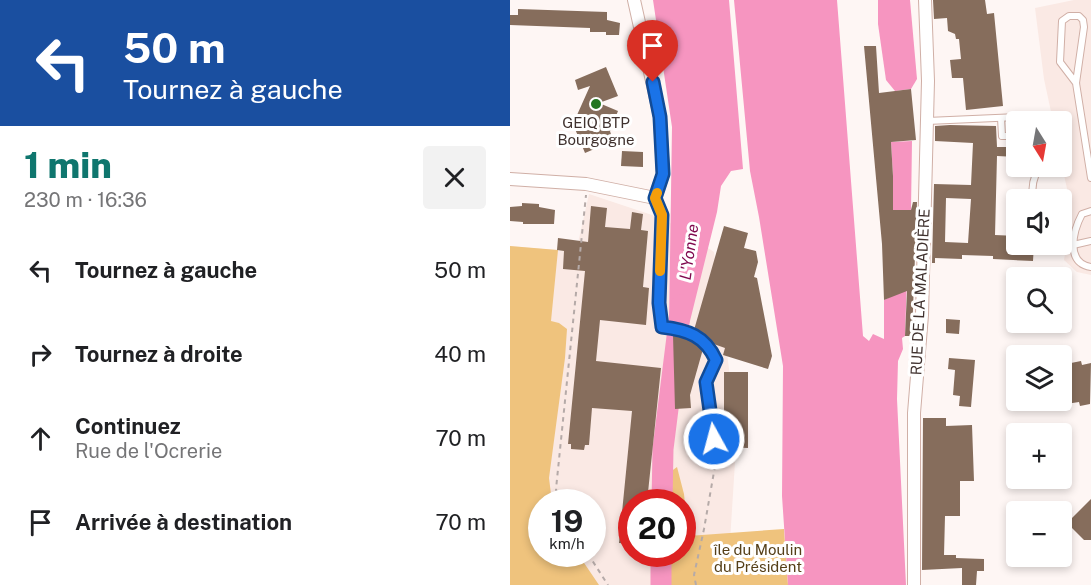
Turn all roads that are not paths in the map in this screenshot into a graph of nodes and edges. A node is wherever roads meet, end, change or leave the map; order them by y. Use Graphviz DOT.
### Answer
graph roads {
  1 [pos="634,0"];
  2 [pos="925,0"];
  3 [pos="1076,84"];
  4 [pos="1001,118"];
  5 [pos="1006,118"];
  6 [pos="926,121"];
  7 [pos="1006,136"];
  8 [pos="1091,178"];
  9 [pos="510,179"];
  10 [pos="655,198"];
  11 [pos="1091,211"];
  12 [pos="1091,241"];
  13 [pos="1073,245"];
  14 [pos="1091,267"];
  15 [pos="716,458"];
  16 [pos="915,585"];
  1 -- 10 [label="street"];
  2 -- 6 [label="street, RUE DE LA MALADIÈRE"];
  3 -- 3 [label="lane"];
  3 -- 8 [label="lane"];
  4 -- 5 [label="lane"];
  4 -- 6 [label="lane"];
  4 -- 7 [label="lane"];
  6 -- 16 [label="street, RUE DE LA MALADIÈRE"];
  9 -- 10 [label="street"];
  10 -- 15 [label="lane"];
  11 -- 13 [label="lane"];
  12 -- 13 [label="lane"];
  13 -- 14 [label="lane"];
}
